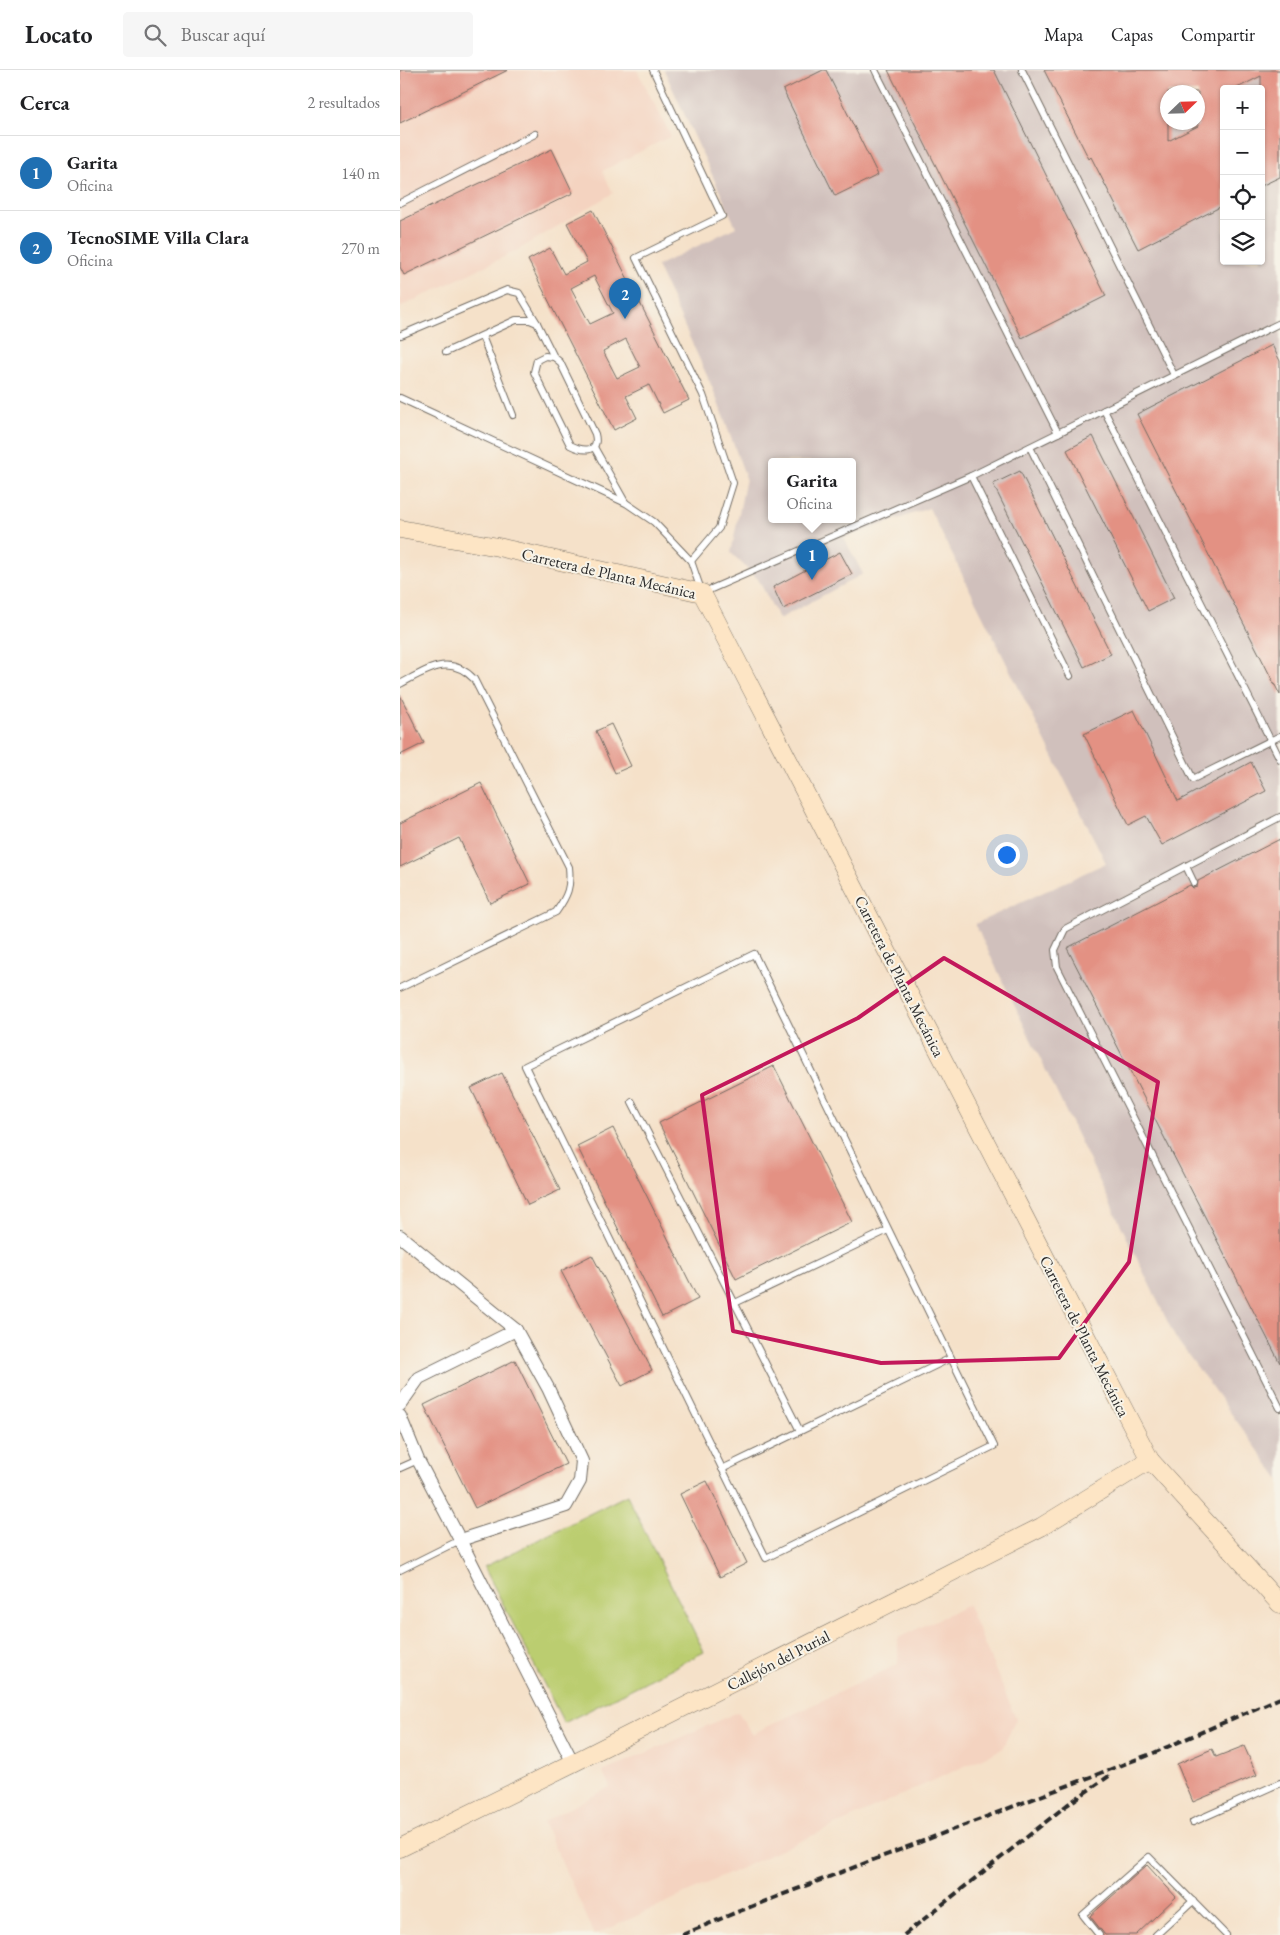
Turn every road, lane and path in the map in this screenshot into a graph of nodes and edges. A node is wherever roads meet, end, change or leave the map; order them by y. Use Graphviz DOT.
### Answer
graph roads {
  1 [pos="653,70"];
  2 [pos="875,70"];
  3 [pos="1022,70"];
  4 [pos="535,134"];
  5 [pos="400,203"];
  6 [pos="537,323"];
  7 [pos="1280,323"];
  8 [pos="401,335"];
  9 [pos="482,336"];
  10 [pos="446,352"];
  11 [pos="554,357"];
  12 [pos="1174,375"];
  13 [pos="400,398"];
  14 [pos="1104,410"];
  15 [pos="513,415"];
  16 [pos="1058,432"];
  17 [pos="594,447"];
  18 [pos="1030,447"];
  19 [pos="971,476"];
  20 [pos="626,503"];
  21 [pos="400,530"];
  22 [pos="691,561"];
  23 [pos="702,593"];
  24 [pos="1070,676"];
  25 [pos="400,684"];
  26 [pos="1280,736"];
  27 [pos="1271,740"];
  28 [pos="1280,759"];
  29 [pos="1280,817"];
  30 [pos="1186,866"];
  31 [pos="1194,883"];
  32 [pos="400,988"];
  33 [pos="632,1102"];
  34 [pos="888,1230"];
  35 [pos="400,1236"];
  36 [pos="735,1303"];
  37 [pos="516,1330"];
  38 [pos="951,1358"];
  39 [pos="400,1405"];
  40 [pos="1280,1408"];
  41 [pos="400,1416"];
  42 [pos="800,1431"];
  43 [pos="418,1460"];
  44 [pos="1150,1460"];
  45 [pos="400,1468"];
  46 [pos="722,1469"];
  47 [pos="460,1540"];
  48 [pos="400,1570"];
  49 [pos="1280,1604"];
  50 [pos="573,1763"];
  51 [pos="1280,1783"];
  52 [pos="1193,1822"];
  53 [pos="400,1848"];
  54 [pos="1193,1901"];
  55 [pos="1099,1935"];
  56 [pos="1156,1935"];
  57 [pos="1226,1935"];
  1 -- 22 [label="lane"];
  2 -- 16 [label="lane"];
  3 -- 12 [label="lane"];
  4 -- 5 [label="lane"];
  6 -- 8 [label="lane"];
  6 -- 9 [label="lane"];
  6 -- 11 [label="lane"];
  7 -- 12 [label="lane"];
  9 -- 10 [label="lane"];
  9 -- 15 [label="lane"];
  11 -- 17 [label="lane"];
  11 -- 17 [label="lane"];
  12 -- 14 [label="lane"];
  13 -- 20 [label="lane"];
  14 -- 16 [label="lane"];
  14 -- 27 [label="lane"];
  16 -- 18 [label="lane"];
  17 -- 20 [label="lane"];
  18 -- 19 [label="lane"];
  18 -- 27 [label="lane"];
  19 -- 23 [label="lane"];
  19 -- 24 [label="lane"];
  20 -- 22 [label="lane"];
  21 -- 23 [label="street, Carretera de Planta Mecánica"];
  22 -- 23 [label="lane"];
  23 -- 44 [label="street, Carretera de Planta Mecánica"];
  25 -- 32 [label="lane"];
  26 -- 27 [label="lane"];
  27 -- 28 [label="lane"];
  29 -- 30 [label="lane"];
  30 -- 31 [label="lane"];
  30 -- 40 [label="lane"];
  33 -- 36 [label="lane"];
  34 -- 36 [label="lane"];
  34 -- 38 [label="lane"];
  34 -- 46 [label="lane"];
  35 -- 37 [label="street"];
  36 -- 42 [label="lane"];
  37 -- 39 [label="street"];
  37 -- 47 [label="street"];
  38 -- 42 [label="lane"];
  38 -- 46 [label="lane"];
  41 -- 43 [label="street"];
  42 -- 46 [label="lane"];
  43 -- 45 [label="lane"];
  43 -- 47 [label="street"];
  44 -- 49 [label="street, Carretera de Planta Mecánica"];
  44 -- 50 [label="street, Callejón del Purial"];
  47 -- 48 [label="lane"];
  47 -- 50 [label="street"];
  50 -- 53 [label="street, Callejón del Purial"];
  51 -- 52 [label="lane"];
  54 -- 55 [label="lane"];
  54 -- 56 [label="lane"];
  54 -- 57 [label="lane"];
}
